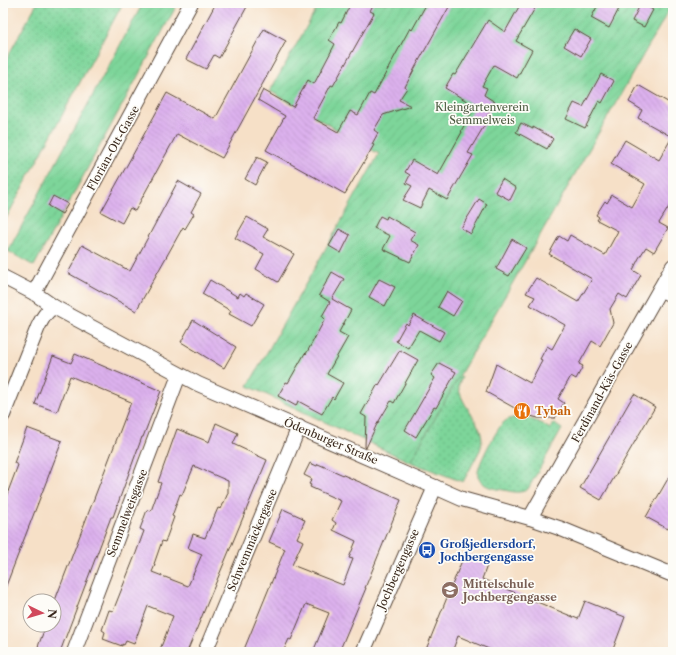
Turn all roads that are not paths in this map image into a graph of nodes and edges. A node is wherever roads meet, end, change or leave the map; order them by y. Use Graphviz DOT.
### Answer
graph roads {
  1 [pos="191,3"];
  2 [pos="673,266"];
  3 [pos="3,277"];
  4 [pos="660,289"];
  5 [pos="34,293"];
  6 [pos="673,296"];
  7 [pos="54,307"];
  8 [pos="179,375"];
  9 [pos="3,415"];
  10 [pos="299,428"];
  11 [pos="435,487"];
  12 [pos="530,518"];
  13 [pos="673,575"];
  14 [pos="74,652"];
  15 [pos="205,652"];
  16 [pos="363,652"];
  1 -- 5 [label="street, Florian-Ott-Gasse"];
  2 -- 4 [label="street, Ferdinand-Käs-Gasse"];
  3 -- 5 [label="street, Ödenburger Straße"];
  4 -- 6 [label="street"];
  4 -- 12 [label="street, Ferdinand-Käs-Gasse"];
  5 -- 7 [label="street, Ödenburger Straße"];
  7 -- 8 [label="street, Ödenburger Straße"];
  7 -- 9 [label="street"];
  8 -- 10 [label="street, Ödenburger Straße"];
  8 -- 14 [label="street, Semmelweisgasse"];
  10 -- 11 [label="street, Ödenburger Straße"];
  10 -- 15 [label="street, Schwemmäckergasse"];
  11 -- 12 [label="street, Ödenburger Straße"];
  11 -- 16 [label="street, Jochbergengasse"];
  12 -- 13 [label="street, Ödenburger Straße"];
}
